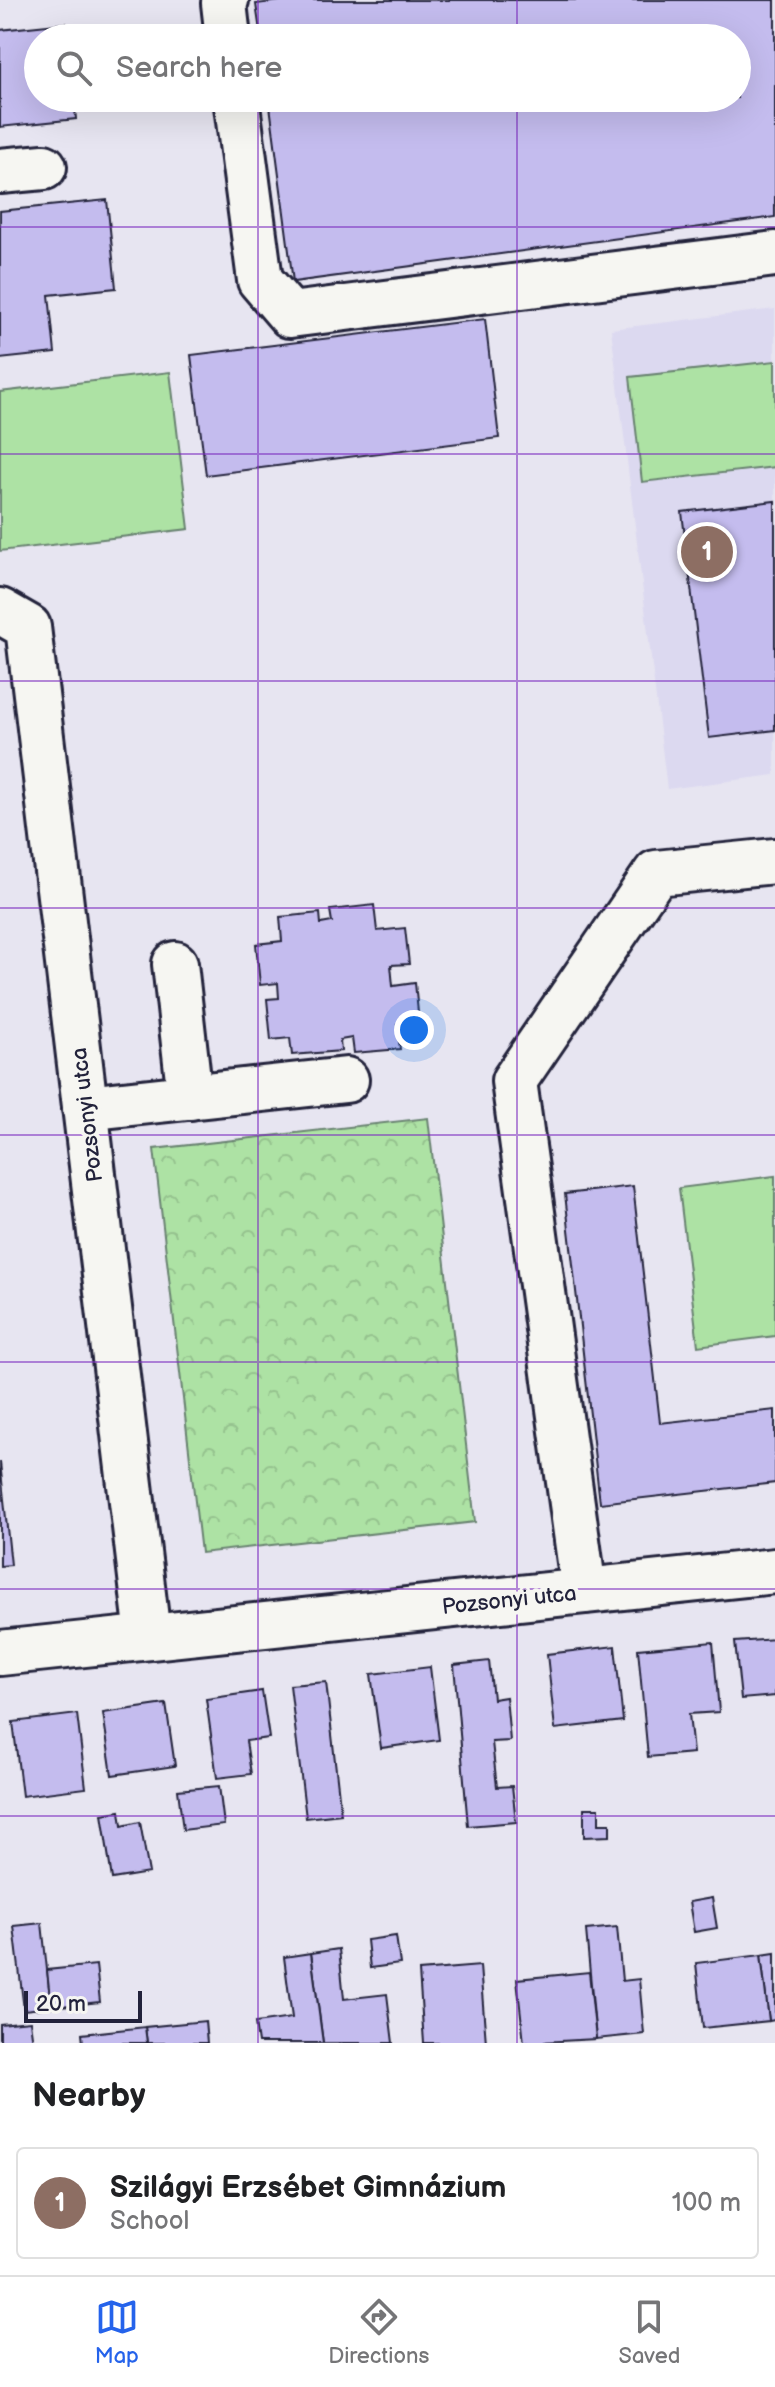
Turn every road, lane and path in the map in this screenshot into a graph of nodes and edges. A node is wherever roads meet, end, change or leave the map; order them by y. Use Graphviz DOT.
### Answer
graph roads {
  1 [pos="226,0"];
  2 [pos="226,24"];
  3 [pos="238,112"];
  4 [pos="44,167"];
  5 [pos="0,171"];
  6 [pos="775,254"];
  7 [pos="0,611"];
  8 [pos="775,861"];
  9 [pos="175,964"];
  10 [pos="346,1080"];
  11 [pos="190,1097"];
  12 [pos="85,1108"];
  13 [pos="775,1571"];
  14 [pos="584,1591"];
  15 [pos="148,1636"];
  16 [pos="0,1653"];
  1 -- 2 [label="street"];
  3 -- 6 [label="street"];
  4 -- 5 [label="street"];
  7 -- 12 [label="street, Pozsonyi utca"];
  8 -- 14 [label="street"];
  9 -- 11 [label="street"];
  10 -- 11 [label="street"];
  11 -- 12 [label="street"];
  12 -- 15 [label="street, Pozsonyi utca"];
  13 -- 14 [label="street, Pozsonyi utca"];
  14 -- 15 [label="street, Pozsonyi utca"];
  15 -- 16 [label="street, Pozsonyi utca"];
}
